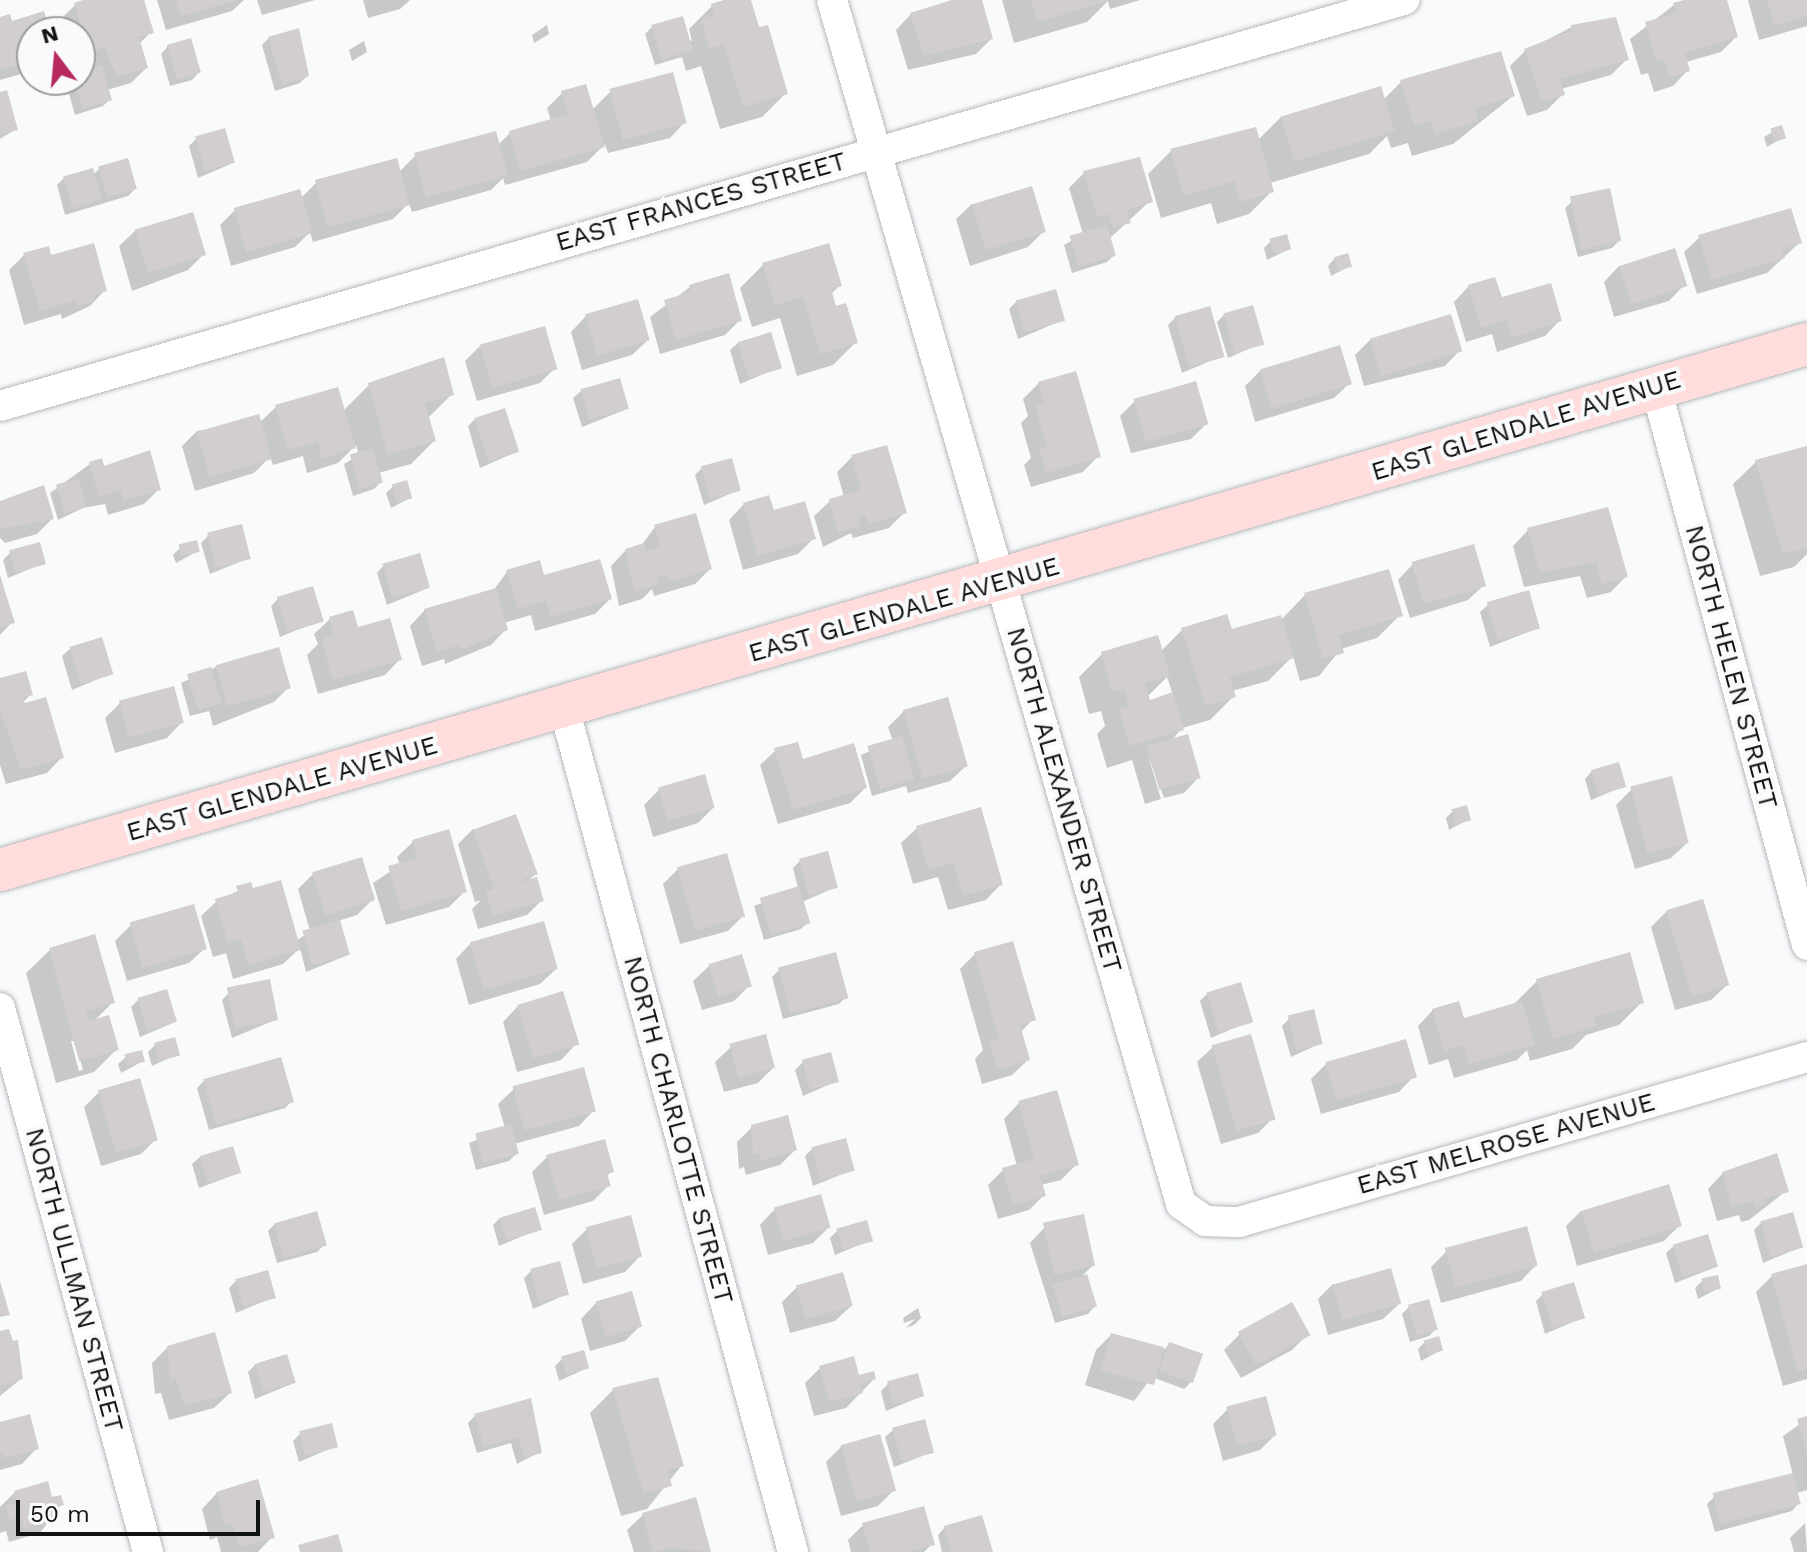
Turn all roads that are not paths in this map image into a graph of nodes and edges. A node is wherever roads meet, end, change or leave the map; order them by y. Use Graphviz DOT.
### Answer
graph roads {
  1 [pos="832,0"];
  2 [pos="1404,0"];
  3 [pos="877,151"];
  4 [pos="1807,344"];
  5 [pos="1656,388"];
  6 [pos="0,406"];
  7 [pos="1002,582"];
  8 [pos="564,708"];
  9 [pos="0,870"];
  10 [pos="1807,945"];
  11 [pos="0,1008"];
  12 [pos="1807,1057"];
  13 [pos="1205,1221"];
  14 [pos="148,1552"];
  15 [pos="793,1552"];
  1 -- 3 [label="street, NORTH ALEXANDER STREET"];
  2 -- 3 [label="street, EAST FRANCES STREET"];
  3 -- 6 [label="street, EAST FRANCES STREET"];
  3 -- 7 [label="street, NORTH ALEXANDER STREET"];
  4 -- 5 [label="street, EAST GLENDALE AVENUE"];
  5 -- 7 [label="street, EAST GLENDALE AVENUE"];
  5 -- 10 [label="street, NORTH HELEN STREET"];
  7 -- 8 [label="street, EAST GLENDALE AVENUE"];
  7 -- 13 [label="street, NORTH ALEXANDER STREET"];
  8 -- 9 [label="street, EAST GLENDALE AVENUE"];
  8 -- 15 [label="street, NORTH CHARLOTTE STREET"];
  11 -- 14 [label="street, NORTH ULLMAN STREET"];
  12 -- 13 [label="street, EAST MELROSE AVENUE"];
}
